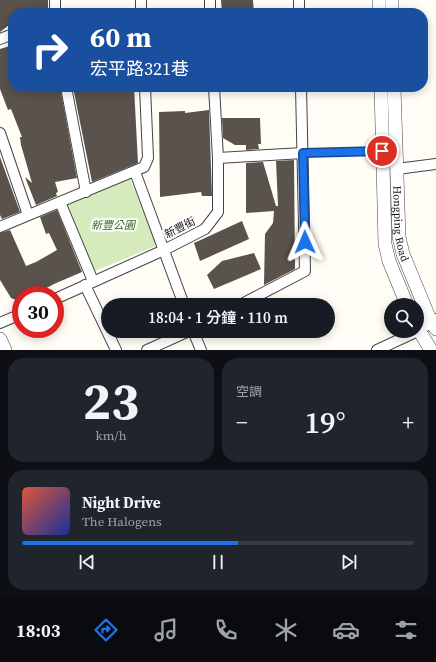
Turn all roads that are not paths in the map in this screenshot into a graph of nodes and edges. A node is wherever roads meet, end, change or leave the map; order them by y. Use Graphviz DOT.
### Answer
graph roads {
  1 [pos="67,92"];
  2 [pos="144,92"];
  3 [pos="214,92"];
  4 [pos="301,92"];
  5 [pos="381,92"];
  6 [pos="394,92"];
  7 [pos="0,133"];
  8 [pos="382,151"];
  9 [pos="303,153"];
  10 [pos="218,158"];
  11 [pos="436,164"];
  12 [pos="397,169"];
  13 [pos="135,172"];
  14 [pos="86,192"];
  15 [pos="60,202"];
  16 [pos="28,216"];
  17 [pos="0,227"];
  18 [pos="164,250"];
  19 [pos="89,283"];
  20 [pos="64,295"];
  21 [pos="181,298"];
  22 [pos="253,298"];
  23 [pos="405,298"];
  24 [pos="12,318"];
  25 [pos="0,323"];
  26 [pos="434,323"];
  27 [pos="424,327"];
  28 [pos="177,338"];
  29 [pos="197,338"];
  30 [pos="401,338"];
  31 [pos="423,338"];
  32 [pos="0,340"];
  33 [pos="163,347"];
  34 [pos="429,349"];
  35 [pos="5,350"];
  36 [pos="116,350"];
  37 [pos="147,350"];
  38 [pos="201,350"];
  39 [pos="378,350"];
  1 -- 14 [label="street"];
  2 -- 13 [label="street"];
  3 -- 10 [label="street, 新豐街"];
  4 -- 9 [label="street"];
  5 -- 8 [label="street, Hongping Road"];
  6 -- 12 [label="street, Hongping Road"];
  7 -- 16 [label="street"];
  8 -- 9 [label="lane"];
  8 -- 12 [label="street"];
  8 -- 23 [label="street, Hongping Road"];
  9 -- 10 [label="street"];
  9 -- 22 [label="street"];
  10 -- 18 [label="street, 新豐街"];
  11 -- 12 [label="street"];
  12 -- 26 [label="street, Hongping Road"];
  13 -- 14 [label="street"];
  13 -- 18 [label="street"];
  14 -- 15 [label="street"];
  15 -- 16 [label="street"];
  15 -- 19 [label="street"];
  16 -- 17 [label="street"];
  18 -- 19 [label="street, 新豐街"];
  18 -- 21 [label="street"];
  19 -- 20 [label="street, 新豐街"];
  19 -- 36 [label="street"];
  24 -- 25 [label="street"];
  26 -- 27 [label="street"];
  26 -- 34 [label="street"];
  28 -- 33 [label="street"];
  29 -- 38 [label="street"];
  30 -- 39 [label="street"];
  31 -- 34 [label="street"];
  32 -- 35 [label="street"];
  33 -- 37 [label="street"];
}
